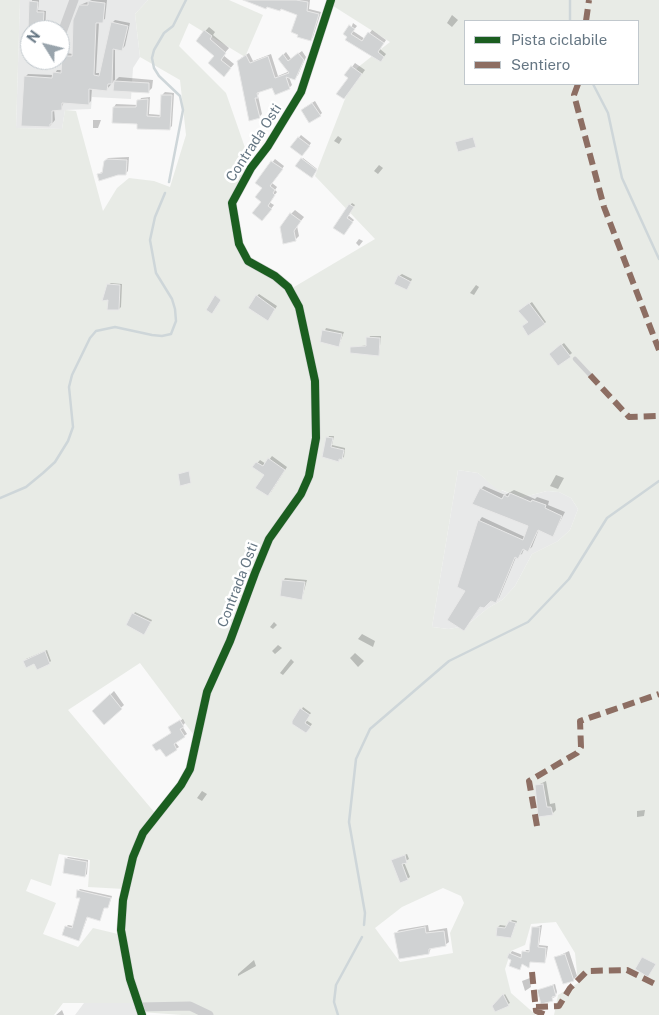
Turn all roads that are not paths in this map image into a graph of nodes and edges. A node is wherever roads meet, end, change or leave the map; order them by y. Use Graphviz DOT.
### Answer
graph roads {
  1 [pos="74,0"];
  2 [pos="331,0"];
  3 [pos="67,20"];
  4 [pos="575,359"];
  5 [pos="590,375"];
  6 [pos="140,1011"];
  7 [pos="209,1015"];
  1 -- 3 [label="street"];
  2 -- 6 [label="street, Contrada Osti"];
  4 -- 5 [label="lane"];
  6 -- 7 [label="street"];
}
